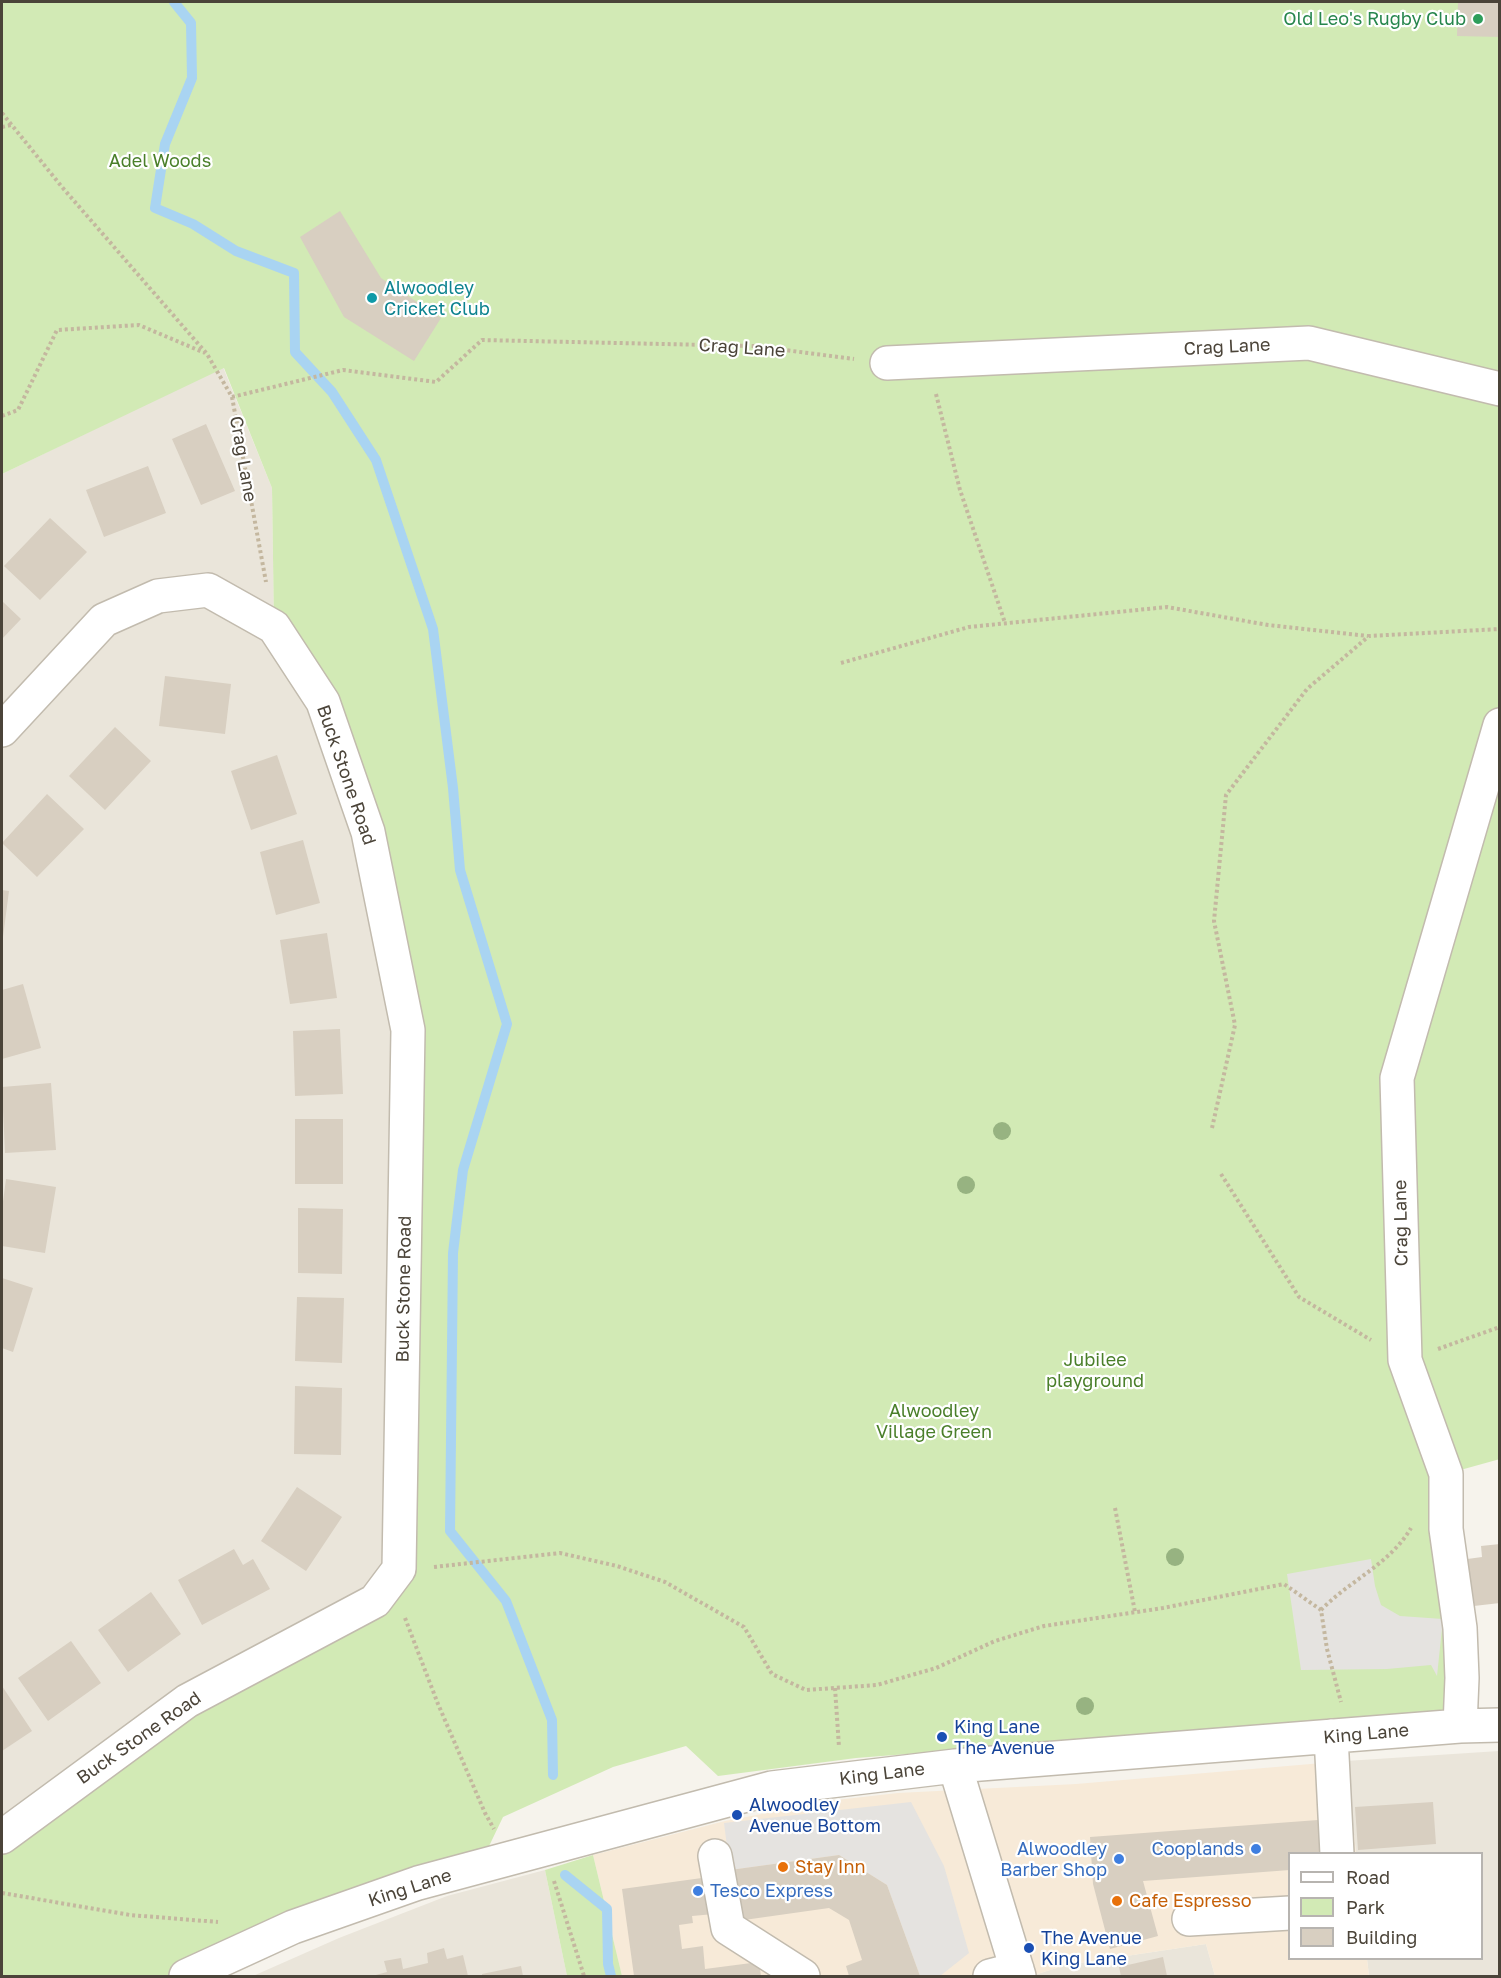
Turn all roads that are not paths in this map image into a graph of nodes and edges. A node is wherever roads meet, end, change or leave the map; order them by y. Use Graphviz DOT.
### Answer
graph roads {
  1 [pos="887,363"];
  2 [pos="1500,389"];
  3 [pos="1500,725"];
  4 [pos="2,730"];
  5 [pos="1440,1644"];
  6 [pos="1500,1725"];
  7 [pos="1460,1726"];
  8 [pos="1344,1735"];
  9 [pos="955,1766"];
  10 [pos="2,1837"];
  11 [pos="1337,1852"];
  12 [pos="715,1856"];
  13 [pos="1288,1913"];
  14 [pos="1189,1918"];
  15 [pos="1009,1974"];
  16 [pos="187,1976"];
  17 [pos="802,1977"];
  1 -- 2 [label="street, Crag Lane"];
  3 -- 7 [label="street, Crag Lane"];
  4 -- 10 [label="street, Buck Stone Road"];
  5 -- 7 [label="street"];
  6 -- 7 [label="street, King Lane"];
  7 -- 8 [label="street, King Lane"];
  8 -- 9 [label="street, King Lane"];
  8 -- 11 [label="street"];
  9 -- 15 [label="street"];
  9 -- 16 [label="street, King Lane"];
  12 -- 17 [label="street"];
  13 -- 14 [label="street"];
}
